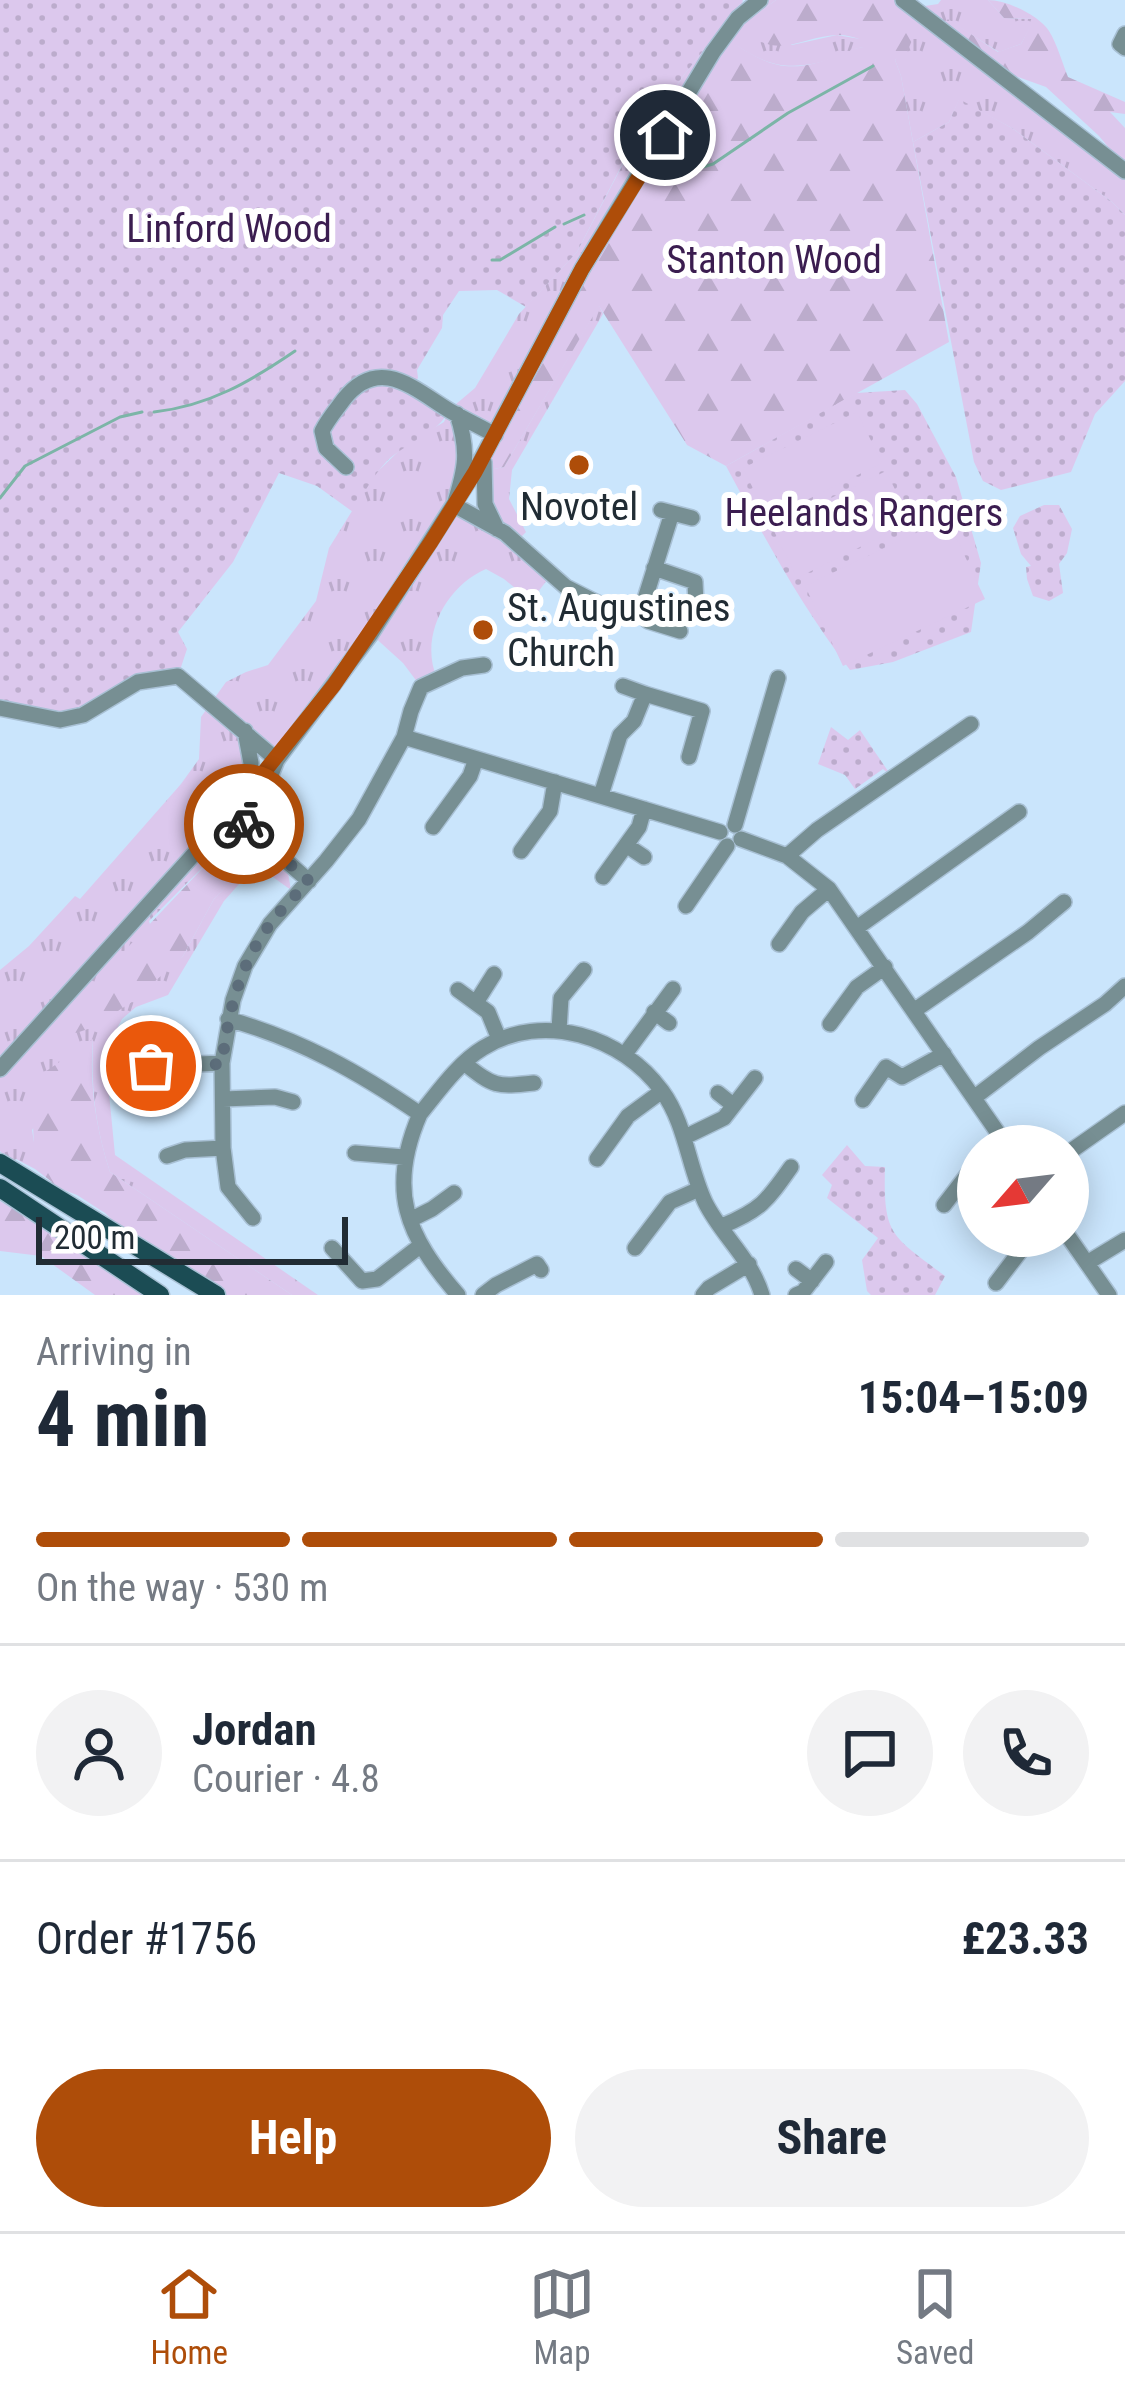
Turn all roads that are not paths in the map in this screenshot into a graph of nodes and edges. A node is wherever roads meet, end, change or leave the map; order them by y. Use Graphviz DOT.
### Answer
graph roads {
  1 [pos="743,0"];
  2 [pos="760,0"];
  3 [pos="903,0"];
  4 [pos="733,24"];
  5 [pos="1125,34"];
  6 [pos="1125,48"];
  7 [pos="1125,171"];
  8 [pos="457,415"];
  9 [pos="495,435"];
  10 [pos="484,453"];
  11 [pos="346,467"];
  12 [pos="454,505"];
  13 [pos="692,518"];
  14 [pos="497,529"];
  15 [pos="654,568"];
  16 [pos="696,604"];
  17 [pos="638,610"];
  18 [pos="680,631"];
  19 [pos="484,665"];
  20 [pos="778,678"];
  21 [pos="623,686"];
  22 [pos="644,694"];
  23 [pos="0,708"];
  24 [pos="971,724"];
  25 [pos="245,731"];
  26 [pos="404,737"];
  27 [pos="689,757"];
  28 [pos="476,759"];
  29 [pos="277,760"];
  30 [pos="556,782"];
  31 [pos="601,795"];
  32 [pos="243,798"];
  33 [pos="644,809"];
  34 [pos="1019,812"];
  35 [pos="231,813"];
  36 [pos="433,827"];
  37 [pos="731,836"];
  38 [pos="258,837"];
  39 [pos="626,845"];
  40 [pos="520,851"];
  41 [pos="787,856"];
  42 [pos="644,857"];
  43 [pos="602,877"];
  44 [pos="309,881"];
  45 [pos="830,890"];
  46 [pos="1064,902"];
  47 [pos="686,906"];
  48 [pos="858,926"];
  49 [pos="778,944"];
  50 [pos="885,967"];
  51 [pos="584,970"];
  52 [pos="494,974"];
  53 [pos="1125,986"];
  54 [pos="458,989"];
  55 [pos="673,989"];
  56 [pos="477,1001"];
  57 [pos="915,1010"];
  58 [pos="654,1012"];
  59 [pos="227,1019"];
  60 [pos="669,1024"];
  61 [pos="830,1024"];
  62 [pos="559,1030"];
  63 [pos="500,1039"];
  64 [pos="625,1054"];
  65 [pos="944,1054"];
  66 [pos="7,1061"];
  67 [pos="464,1063"];
  68 [pos="222,1064"];
  69 [pos="151,1066"];
  70 [pos="755,1078"];
  71 [pos="534,1083"];
  72 [pos="662,1091"];
  73 [pos="718,1093"];
  74 [pos="975,1097"];
  75 [pos="224,1099"];
  76 [pos="863,1100"];
  77 [pos="293,1102"];
  78 [pos="734,1105"];
  79 [pos="1125,1113"];
  80 [pos="420,1114"];
  81 [pos="991,1125"];
  82 [pos="685,1137"];
  83 [pos="1089,1138"];
  84 [pos="223,1148"];
  85 [pos="355,1153"];
  86 [pos="167,1156"];
  87 [pos="404,1157"];
  88 [pos="597,1160"];
  89 [pos="3,1165"];
  90 [pos="791,1167"];
  91 [pos="0,1188"];
  92 [pos="957,1188"];
  93 [pos="699,1189"];
  94 [pos="454,1193"];
  95 [pos="944,1205"];
  96 [pos="254,1218"];
  97 [pos="410,1220"];
  98 [pos="722,1226"];
  99 [pos="1125,1240"];
  100 [pos="420,1246"];
  101 [pos="332,1248"];
  102 [pos="635,1248"];
  103 [pos="1016,1257"];
  104 [pos="1083,1257"];
  105 [pos="537,1262"];
  106 [pos="826,1262"];
  107 [pos="1087,1263"];
  108 [pos="749,1264"];
  109 [pos="796,1269"];
  110 [pos="812,1281"];
  111 [pos="997,1283"];
  112 [pos="160,1295"];
  113 [pos="216,1295"];
  114 [pos="458,1295"];
  115 [pos="483,1295"];
  116 [pos="704,1295"];
  117 [pos="762,1295"];
  118 [pos="796,1295"];
  119 [pos="1108,1295"];
  1 -- 4 [label="street"];
  2 -- 4 [label="street"];
  3 -- 7 [label="street"];
  4 -- 9 [label="street"];
  5 -- 6 [label="street"];
  8 -- 9 [label="street"];
  8 -- 11 [label="street"];
  8 -- 12 [label="street"];
  9 -- 10 [label="street"];
  10 -- 12 [label="street"];
  10 -- 14 [label="street"];
  12 -- 14 [label="street"];
  12 -- 29 [label="street"];
  13 -- 15 [label="street"];
  14 -- 17 [label="street"];
  15 -- 16 [label="street"];
  15 -- 17 [label="street"];
  17 -- 18 [label="street"];
  19 -- 26 [label="street"];
  20 -- 37 [label="street"];
  21 -- 22 [label="street"];
  22 -- 27 [label="street"];
  22 -- 31 [label="street"];
  23 -- 25 [label="street"];
  24 -- 41 [label="street"];
  25 -- 29 [label="street"];
  25 -- 32 [label="street"];
  26 -- 28 [label="street"];
  26 -- 44 [label="street"];
  28 -- 30 [label="street"];
  28 -- 36 [label="street"];
  29 -- 32 [label="street"];
  29 -- 38 [label="street"];
  30 -- 31 [label="street"];
  30 -- 40 [label="street"];
  31 -- 33 [label="street"];
  32 -- 35 [label="street"];
  33 -- 37 [label="street"];
  33 -- 39 [label="street"];
  34 -- 48 [label="street"];
  35 -- 38 [label="street"];
  35 -- 66 [label="street"];
  37 -- 41 [label="street"];
  37 -- 47 [label="street"];
  38 -- 44 [label="street"];
  39 -- 42 [label="street"];
  39 -- 43 [label="street"];
  41 -- 45 [label="street"];
  44 -- 59 [label="street"];
  45 -- 48 [label="street"];
  45 -- 49 [label="street"];
  46 -- 57 [label="street"];
  48 -- 50 [label="street"];
  50 -- 57 [label="street"];
  50 -- 61 [label="street"];
  51 -- 62 [label="street"];
  52 -- 56 [label="street"];
  53 -- 74 [label="street"];
  54 -- 56 [label="street"];
  55 -- 58 [label="street"];
  56 -- 63 [label="street"];
  57 -- 65 [label="street"];
  58 -- 60 [label="street"];
  58 -- 64 [label="street"];
  59 -- 68 [label="street"];
  59 -- 80 [label="street"];
  62 -- 63 [label="street"];
  62 -- 64 [label="street"];
  63 -- 67 [label="street"];
  64 -- 72 [label="street"];
  65 -- 74 [label="street"];
  65 -- 76 [label="street"];
  67 -- 71 [label="street"];
  67 -- 80 [label="street"];
  68 -- 69 [label="street"];
  68 -- 75 [label="street"];
  70 -- 78 [label="street"];
  72 -- 82 [label="street"];
  72 -- 88 [label="street"];
  73 -- 78 [label="street"];
  74 -- 81 [label="street"];
  75 -- 77 [label="street"];
  75 -- 84 [label="street"];
  78 -- 82 [label="street"];
  79 -- 83 [label="street"];
  80 -- 87 [label="street"];
  82 -- 93 [label="street"];
  84 -- 86 [label="street"];
  84 -- 96 [label="street"];
  85 -- 87 [label="street"];
  87 -- 97 [label="street"];
  89 -- 113 [label="main road"];
  90 -- 98 [label="street"];
  91 -- 112 [label="main road"];
  92 -- 95 [label="street"];
  93 -- 98 [label="street"];
  93 -- 102 [label="street"];
  94 -- 97 [label="street"];
  97 -- 100 [label="street"];
  98 -- 108 [label="street"];
  99 -- 107 [label="street"];
  100 -- 101 [label="street"];
  100 -- 114 [label="street"];
  103 -- 111 [label="street"];
  104 -- 107 [label="street"];
  105 -- 115 [label="street"];
  106 -- 110 [label="street"];
  107 -- 119 [label="street"];
  108 -- 116 [label="street"];
  108 -- 117 [label="street"];
  109 -- 110 [label="street"];
  110 -- 118 [label="street"];
}
